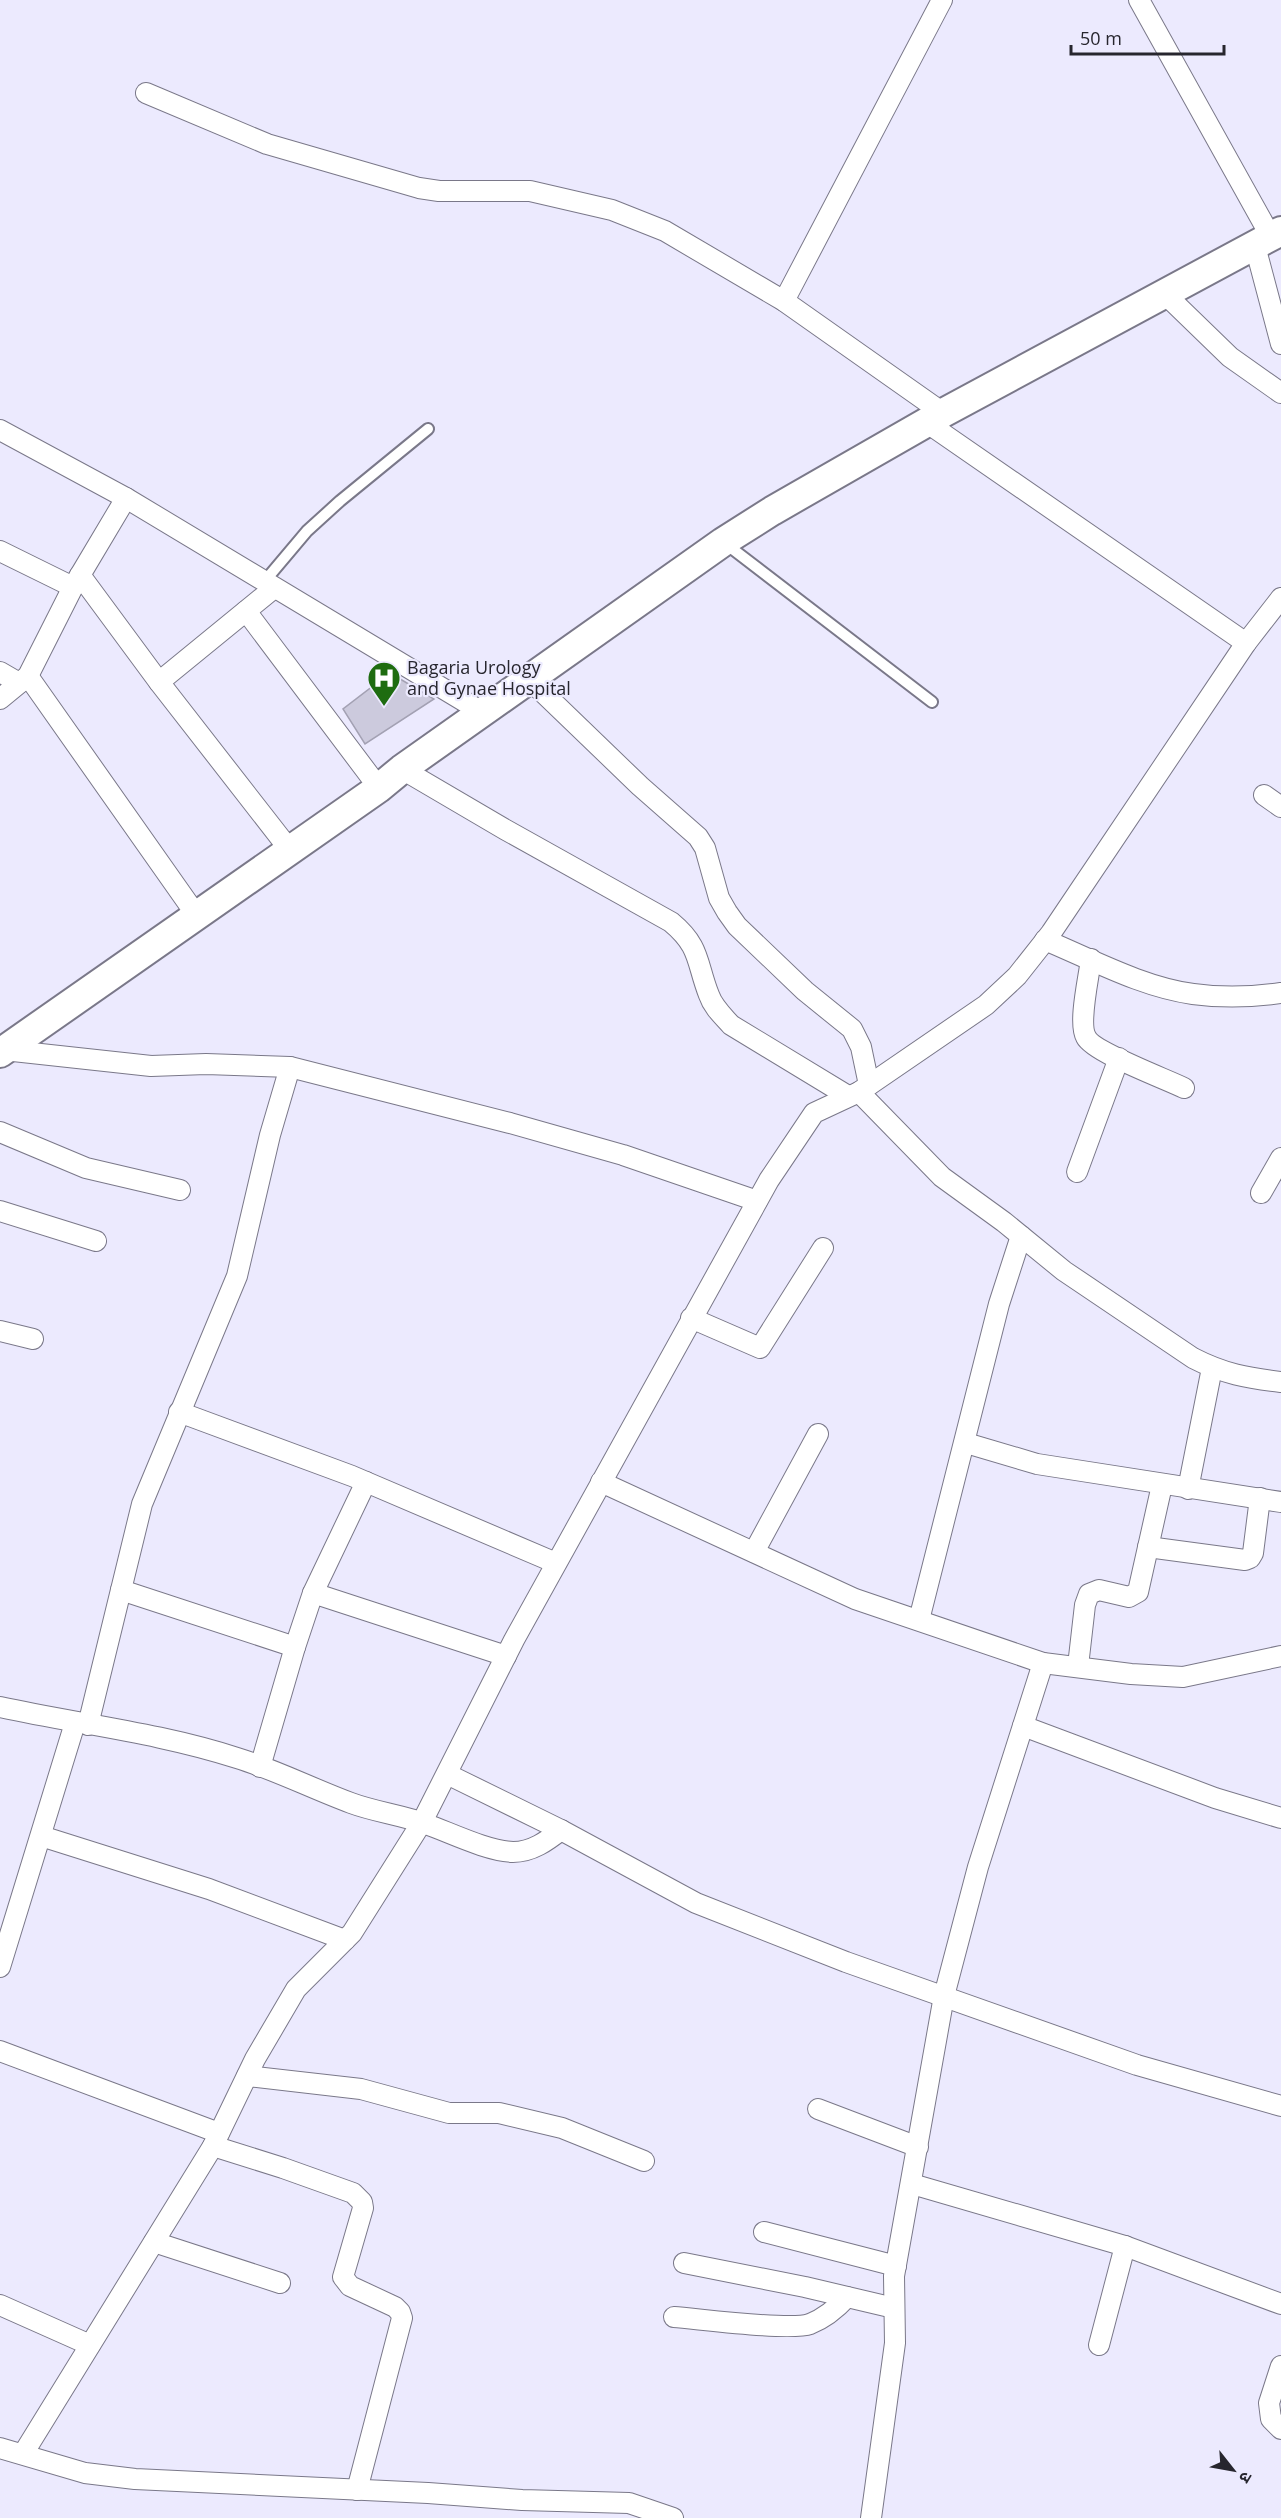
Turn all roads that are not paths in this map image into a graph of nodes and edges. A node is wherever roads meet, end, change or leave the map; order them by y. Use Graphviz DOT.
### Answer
graph roads {
  1 [pos="942,0"];
  2 [pos="1139,0"];
  3 [pos="146,93"];
  4 [pos="1269,238"];
  5 [pos="1165,294"];
  6 [pos="784,301"];
  7 [pos="1281,344"];
  8 [pos="1281,393"];
  9 [pos="935,418"];
  10 [pos="428,429"];
  11 [pos="0,430"];
  12 [pos="126,498"];
  13 [pos="723,542"];
  14 [pos="0,551"];
  15 [pos="76,581"];
  16 [pos="269,585"];
  17 [pos="1281,598"];
  18 [pos="246,611"];
  19 [pos="1246,643"];
  20 [pos="0,672"];
  21 [pos="24,679"];
  22 [pos="529,679"];
  23 [pos="159,682"];
  24 [pos="0,699"];
  25 [pos="932,702"];
  26 [pos="482,712"];
  27 [pos="402,769"];
  28 [pos="379,788"];
  29 [pos="1264,795"];
  30 [pos="1281,807"];
  31 [pos="289,849"];
  32 [pos="197,916"];
  33 [pos="1046,940"];
  34 [pos="1091,959"];
  35 [pos="1281,993"];
  36 [pos="2,1051"];
  37 [pos="1119,1058"];
  38 [pos="290,1067"];
  39 [pos="1184,1088"];
  40 [pos="858,1091"];
  41 [pos="0,1132"];
  42 [pos="1281,1158"];
  43 [pos="1077,1172"];
  44 [pos="180,1190"];
  45 [pos="1261,1193"];
  46 [pos="757,1201"];
  47 [pos="0,1211"];
  48 [pos="1022,1236"];
  49 [pos="96,1241"];
  50 [pos="823,1248"];
  51 [pos="691,1318"];
  52 [pos="0,1331"];
  53 [pos="33,1339"];
  54 [pos="1212,1368"];
  55 [pos="1281,1382"];
  56 [pos="179,1412"];
  57 [pos="818,1434"];
  58 [pos="966,1443"];
  59 [pos="366,1482"];
  60 [pos="601,1482"];
  61 [pos="1162,1485"];
  62 [pos="1188,1489"];
  63 [pos="1260,1498"];
  64 [pos="1281,1502"];
  65 [pos="1148,1547"];
  66 [pos="754,1552"];
  67 [pos="556,1563"];
  68 [pos="121,1590"];
  69 [pos="314,1593"];
  70 [pos="918,1620"];
  71 [pos="295,1647"];
  72 [pos="506,1656"];
  73 [pos="1281,1656"];
  74 [pos="1043,1663"];
  75 [pos="1078,1666"];
  76 [pos="0,1707"];
  77 [pos="82,1724"];
  78 [pos="1023,1726"];
  79 [pos="260,1767"];
  80 [pos="447,1774"];
  81 [pos="1281,1818"];
  82 [pos="422,1822"];
  83 [pos="561,1830"];
  84 [pos="41,1836"];
  85 [pos="345,1940"];
  86 [pos="0,1967"];
  87 [pos="944,1996"];
  88 [pos="0,2051"];
  89 [pos="247,2076"];
  90 [pos="1281,2106"];
  91 [pos="818,2109"];
  92 [pos="216,2140"];
  93 [pos="918,2147"];
  94 [pos="644,2162"];
  95 [pos="912,2184"];
  96 [pos="764,2232"];
  97 [pos="154,2242"];
  98 [pos="1125,2246"];
  99 [pos="684,2263"];
  100 [pos="896,2266"];
  101 [pos="280,2283"];
  102 [pos="847,2297"];
  103 [pos="1281,2304"];
  104 [pos="0,2305"];
  105 [pos="894,2308"];
  106 [pos="674,2317"];
  107 [pos="90,2345"];
  108 [pos="1099,2345"];
  109 [pos="1281,2366"];
  110 [pos="1281,2430"];
  111 [pos="0,2448"];
  112 [pos="23,2454"];
  113 [pos="357,2490"];
  114 [pos="673,2518"];
  115 [pos="871,2518"];
  1 -- 6 [label="street"];
  2 -- 4 [label="street"];
  3 -- 6 [label="street"];
  4 -- 5 [label="street"];
  4 -- 7 [label="street"];
  5 -- 8 [label="street"];
  5 -- 9 [label="street"];
  6 -- 9 [label="street"];
  9 -- 13 [label="street"];
  9 -- 19 [label="street"];
  10 -- 16 [label="lane"];
  11 -- 12 [label="street"];
  12 -- 15 [label="street"];
  12 -- 16 [label="street"];
  13 -- 22 [label="street"];
  13 -- 25 [label="lane"];
  14 -- 15 [label="street"];
  15 -- 21 [label="street"];
  15 -- 23 [label="street"];
  16 -- 18 [label="street"];
  16 -- 26 [label="street"];
  17 -- 19 [label="street"];
  18 -- 23 [label="street"];
  18 -- 28 [label="street"];
  19 -- 33 [label="street"];
  20 -- 21 [label="street"];
  21 -- 24 [label="street"];
  21 -- 32 [label="street"];
  22 -- 26 [label="street"];
  22 -- 40 [label="street"];
  23 -- 31 [label="street"];
  26 -- 27 [label="street"];
  27 -- 28 [label="street"];
  27 -- 40 [label="street"];
  28 -- 31 [label="street"];
  29 -- 30 [label="street"];
  31 -- 32 [label="street"];
  32 -- 36 [label="street"];
  33 -- 34 [label="street"];
  33 -- 40 [label="street"];
  34 -- 35 [label="street"];
  34 -- 37 [label="street"];
  36 -- 38 [label="street"];
  37 -- 39 [label="street"];
  37 -- 43 [label="street"];
  38 -- 46 [label="street"];
  38 -- 56 [label="street"];
  40 -- 46 [label="street"];
  40 -- 48 [label="street"];
  41 -- 44 [label="street"];
  42 -- 45 [label="street"];
  46 -- 51 [label="street"];
  47 -- 49 [label="street"];
  48 -- 54 [label="street"];
  48 -- 58 [label="street"];
  50 -- 51 [label="street"];
  51 -- 60 [label="street"];
  52 -- 53 [label="street"];
  54 -- 55 [label="street"];
  54 -- 62 [label="street"];
  56 -- 59 [label="street"];
  56 -- 68 [label="street"];
  57 -- 66 [label="street"];
  58 -- 61 [label="street"];
  58 -- 70 [label="street"];
  59 -- 67 [label="street"];
  59 -- 69 [label="street"];
  60 -- 66 [label="street"];
  60 -- 67 [label="street"];
  61 -- 62 [label="street"];
  61 -- 65 [label="street"];
  62 -- 63 [label="street"];
  63 -- 64 [label="street"];
  63 -- 65 [label="street"];
  65 -- 75 [label="street"];
  66 -- 70 [label="street"];
  67 -- 72 [label="street"];
  68 -- 71 [label="street"];
  68 -- 77 [label="street"];
  69 -- 71 [label="street"];
  69 -- 72 [label="street"];
  70 -- 74 [label="street"];
  71 -- 79 [label="street"];
  72 -- 80 [label="street"];
  73 -- 75 [label="street"];
  74 -- 75 [label="street"];
  74 -- 78 [label="street"];
  76 -- 77 [label="street"];
  77 -- 79 [label="street"];
  77 -- 84 [label="street"];
  78 -- 81 [label="street"];
  78 -- 87 [label="street"];
  79 -- 82 [label="street"];
  80 -- 82 [label="street"];
  80 -- 83 [label="street"];
  82 -- 83 [label="street"];
  82 -- 85 [label="street"];
  83 -- 87 [label="street"];
  84 -- 85 [label="street"];
  84 -- 86 [label="street"];
  85 -- 89 [label="street"];
  87 -- 90 [label="street"];
  87 -- 93 [label="street"];
  88 -- 92 [label="street"];
  89 -- 92 [label="street"];
  89 -- 94 [label="street"];
  91 -- 93 [label="street"];
  92 -- 97 [label="street"];
  92 -- 113 [label="street"];
  93 -- 95 [label="street"];
  95 -- 98 [label="street"];
  95 -- 100 [label="street"];
  96 -- 100 [label="street"];
  97 -- 101 [label="street"];
  97 -- 107 [label="street"];
  98 -- 103 [label="street"];
  98 -- 108 [label="street"];
  99 -- 102 [label="street"];
  100 -- 105 [label="street"];
  102 -- 105 [label="street"];
  102 -- 106 [label="street"];
  104 -- 107 [label="street"];
  105 -- 115 [label="street"];
  107 -- 112 [label="street"];
  109 -- 110 [label="street"];
  111 -- 112 [label="street"];
  112 -- 113 [label="street"];
  113 -- 114 [label="street"];
}
